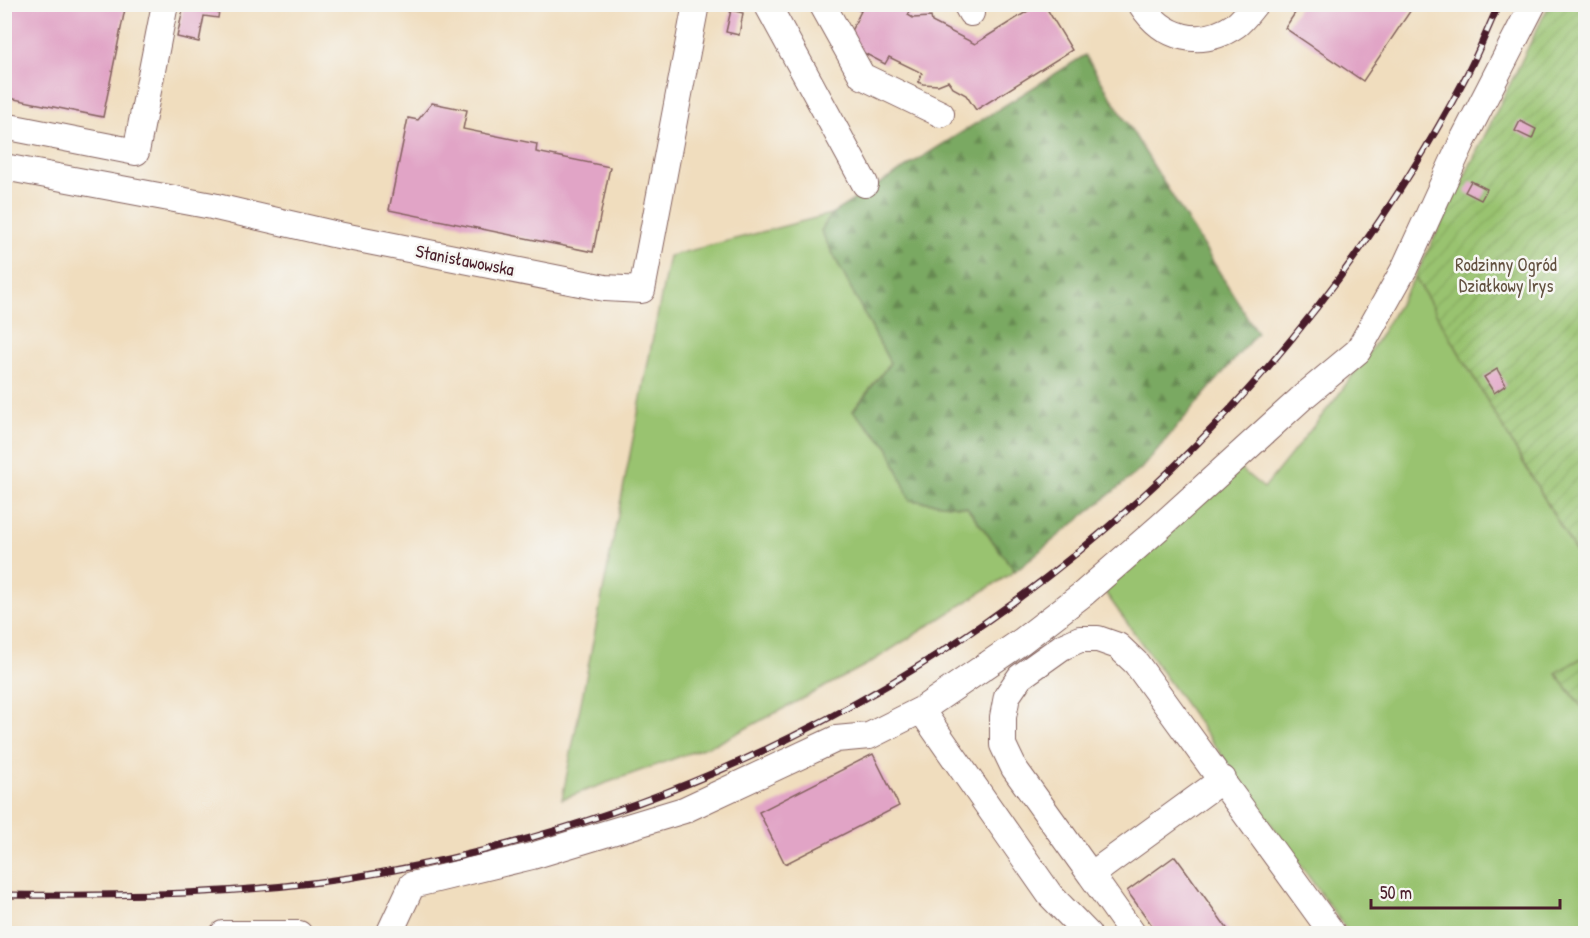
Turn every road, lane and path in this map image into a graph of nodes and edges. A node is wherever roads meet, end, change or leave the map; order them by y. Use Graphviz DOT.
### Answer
graph roads {
  1 [pos="165,4"];
  2 [pos="696,4"];
  3 [pos="767,4"];
  4 [pos="822,4"];
  5 [pos="1141,4"];
  6 [pos="1255,4"];
  7 [pos="1533,4"];
  8 [pos="941,114"];
  9 [pos="4,126"];
  10 [pos="4,167"];
  11 [pos="865,184"];
  12 [pos="921,710"];
  13 [pos="1223,779"];
  14 [pos="1091,875"];
  15 [pos="1083,932"];
  16 [pos="223,933"];
  17 [pos="299,933"];
  18 [pos="389,933"];
  19 [pos="1133,933"];
  20 [pos="1333,933"];
  1 -- 9 [label="street"];
  2 -- 10 [label="street, Stanisławowska"];
  3 -- 11 [label="street"];
  4 -- 8 [label="street"];
  5 -- 6 [label="street"];
  7 -- 12 [label="street"];
  12 -- 15 [label="street"];
  12 -- 18 [label="street"];
  13 -- 14 [label="street"];
  13 -- 14 [label="street"];
  13 -- 20 [label="street"];
  14 -- 19 [label="street"];
  16 -- 17 [label="street"];
}
